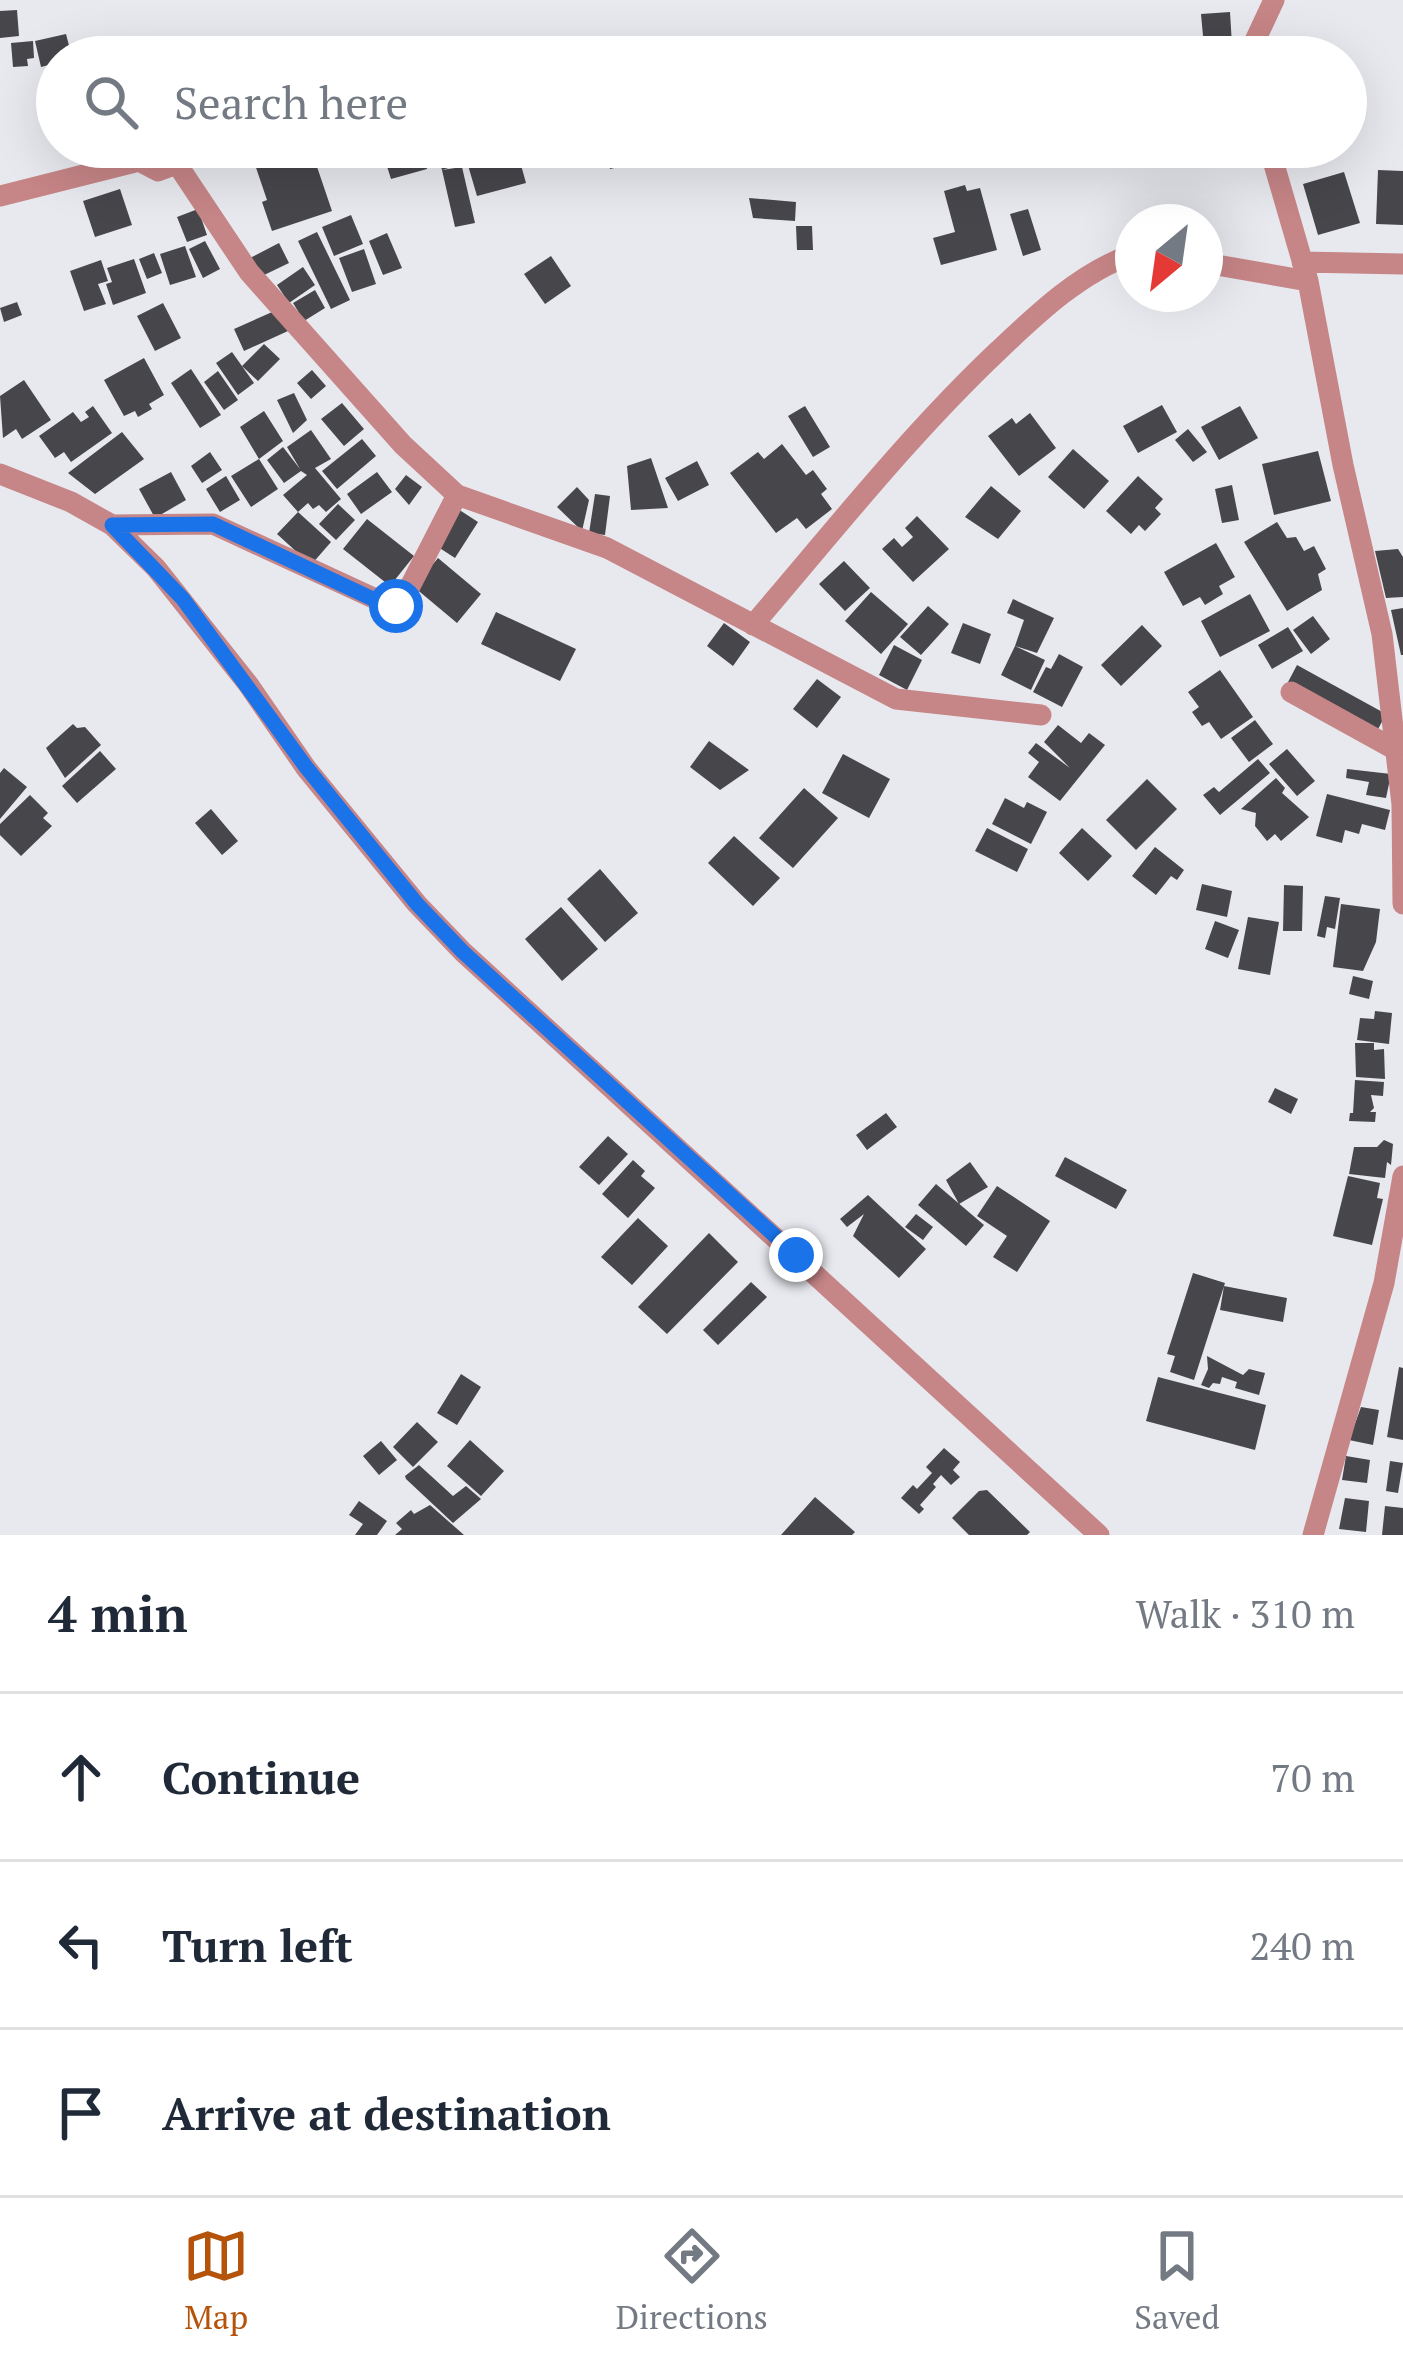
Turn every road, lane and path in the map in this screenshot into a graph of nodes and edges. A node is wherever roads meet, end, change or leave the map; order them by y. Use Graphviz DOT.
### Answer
graph roads {
  1 [pos="1274,0"];
  2 [pos="1257,36"];
  3 [pos="112,168"];
  4 [pos="180,168"];
  5 [pos="1275,168"];
  6 [pos="0,196"];
  7 [pos="1115,263"];
  8 [pos="1403,264"];
  9 [pos="1223,265"];
  10 [pos="1305,272"];
  11 [pos="0,474"];
  12 [pos="457,495"];
  13 [pos="112,525"];
  14 [pos="753,626"];
  15 [pos="1291,692"];
  16 [pos="1041,716"];
  17 [pos="1396,750"];
  18 [pos="1403,804"];
  19 [pos="1403,904"];
  20 [pos="1403,1176"];
  21 [pos="1394,1285"];
  22 [pos="1099,1535"];
  23 [pos="1313,1535"];
  1 -- 2 [label="street"];
  3 -- 6 [label="street"];
  4 -- 12 [label="street"];
  5 -- 10 [label="street"];
  7 -- 14 [label="street"];
  8 -- 10 [label="street"];
  9 -- 10 [label="street"];
  10 -- 17 [label="street"];
  11 -- 13 [label="street"];
  12 -- 13 [label="street"];
  12 -- 14 [label="street"];
  13 -- 22 [label="street"];
  14 -- 16 [label="street"];
  15 -- 17 [label="street"];
  17 -- 18 [label="street"];
  18 -- 19 [label="street"];
  20 -- 21 [label="street"];
  21 -- 23 [label="street"];
}
